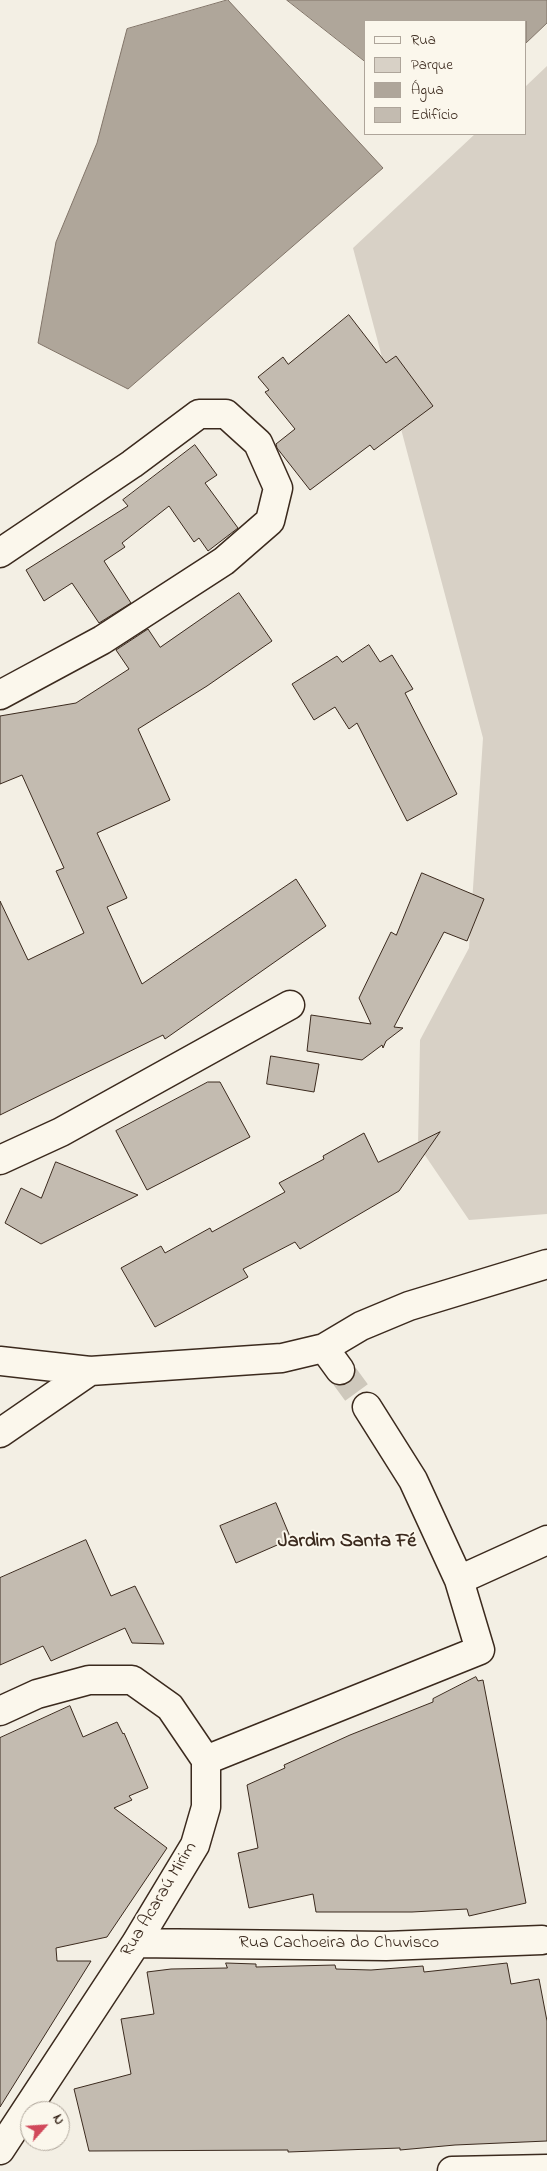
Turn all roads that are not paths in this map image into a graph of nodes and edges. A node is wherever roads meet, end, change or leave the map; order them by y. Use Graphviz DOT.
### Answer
graph roads {
  1 [pos="0,553"];
  2 [pos="0,695"];
  3 [pos="290,1005"];
  4 [pos="0,1160"];
  5 [pos="547,1264"];
  6 [pos="324,1348"];
  7 [pos="0,1361"];
  8 [pos="340,1370"];
  9 [pos="90,1371"];
  10 [pos="368,1407"];
  11 [pos="0,1433"];
  12 [pos="547,1540"];
  13 [pos="459,1580"];
  14 [pos="0,1711"];
  15 [pos="206,1760"];
  16 [pos="542,1940"];
  17 [pos="136,1943"];
  18 [pos="0,2150"];
  19 [pos="547,2168"];
  20 [pos="452,2171"];
  1 -- 2 [label="street"];
  3 -- 4 [label="street"];
  5 -- 6 [label="street"];
  6 -- 8 [label="street"];
  6 -- 9 [label="street"];
  7 -- 9 [label="street"];
  9 -- 11 [label="street"];
  10 -- 13 [label="street"];
  12 -- 13 [label="street"];
  13 -- 15 [label="street"];
  14 -- 15 [label="street"];
  15 -- 17 [label="street, Rua Acaraú Mirim"];
  16 -- 17 [label="street, Rua Cachoeira do Chuvisco"];
  17 -- 18 [label="street, Rua Acaraú Mirim"];
  19 -- 20 [label="street"];
}
